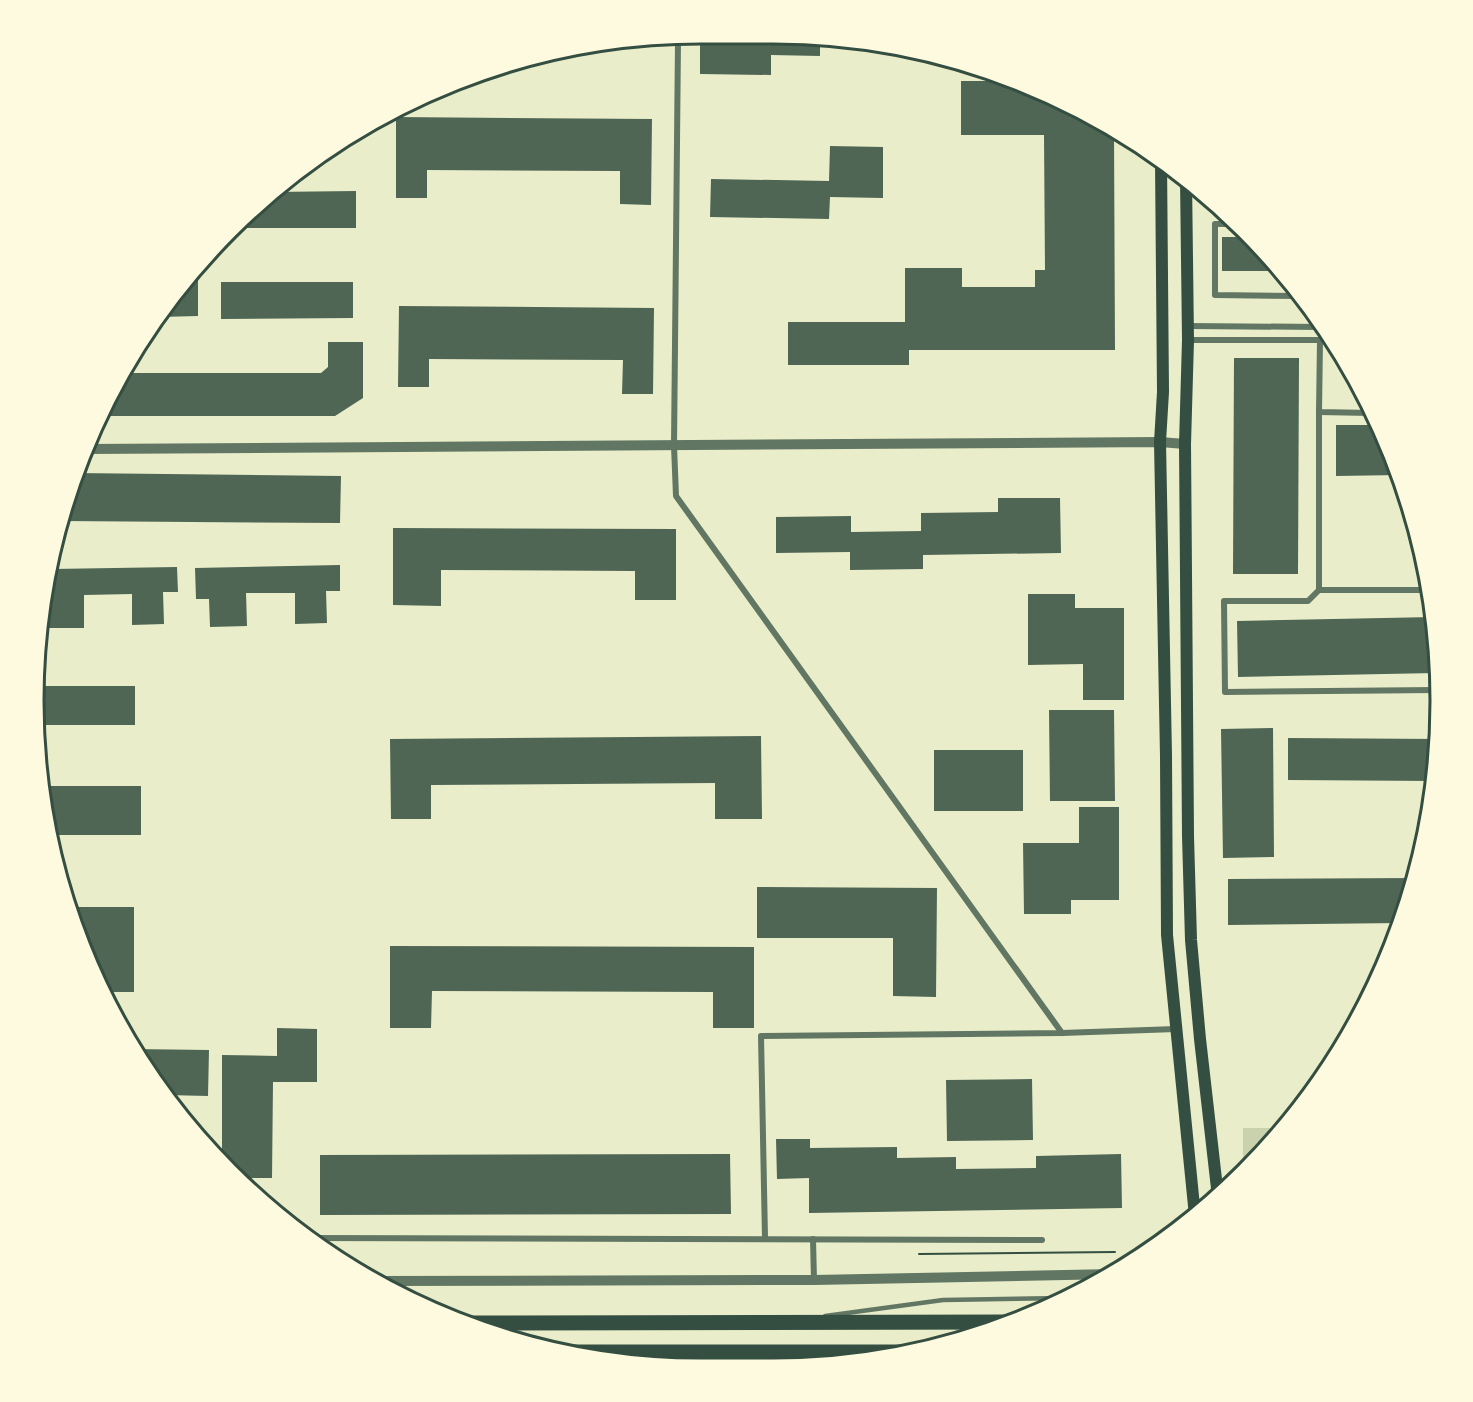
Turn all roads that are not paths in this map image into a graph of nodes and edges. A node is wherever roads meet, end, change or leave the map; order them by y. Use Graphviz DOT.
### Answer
graph roads {
  1 [pos="678,45"];
  2 [pos="1161,171"];
  3 [pos="1186,191"];
  4 [pos="1224,224"];
  5 [pos="1290,296"];
  6 [pos="1187,326"];
  7 [pos="1312,326"];
  8 [pos="1188,340"];
  9 [pos="1320,340"];
  10 [pos="1319,412"];
  11 [pos="1363,413"];
  12 [pos="1160,442"];
  13 [pos="1185,444"];
  14 [pos="674,446"];
  15 [pos="94,449"];
  16 [pos="1319,590"];
  17 [pos="1420,590"];
  18 [pos="1429,690"];
  19 [pos="1177,1029"];
  20 [pos="1062,1033"];
  21 [pos="1217,1185"];
  22 [pos="1194,1205"];
  23 [pos="322,1238"];
  24 [pos="765,1238"];
  25 [pos="813,1239"];
  26 [pos="1042,1240"];
  27 [pos="1093,1274"];
  28 [pos="814,1280"];
  29 [pos="392,1281"];
  30 [pos="1046,1298"];
  31 [pos="988,1322"];
  32 [pos="487,1323"];
  33 [pos="772,1323"];
  34 [pos="609,1352"];
  35 [pos="864,1352"];
  1 -- 14 [label="street"];
  2 -- 12 [label="main road"];
  3 -- 6 [label="main road"];
  4 -- 5 [label="street"];
  6 -- 7 [label="street"];
  6 -- 8 [label="main road"];
  8 -- 9 [label="street"];
  8 -- 13 [label="main road"];
  9 -- 10 [label="street"];
  10 -- 11 [label="street"];
  10 -- 16 [label="street"];
  12 -- 13 [label="street"];
  12 -- 14 [label="street"];
  12 -- 19 [label="main road"];
  13 -- 21 [label="main road"];
  14 -- 15 [label="street"];
  14 -- 20 [label="street"];
  16 -- 17 [label="street"];
  16 -- 18 [label="street"];
  19 -- 20 [label="street"];
  19 -- 22 [label="main road"];
  20 -- 24 [label="street"];
  23 -- 24 [label="street"];
  24 -- 25 [label="street"];
  25 -- 26 [label="street"];
  25 -- 28 [label="street"];
  27 -- 28 [label="street"];
  28 -- 29 [label="street"];
  30 -- 33 [label="lane"];
  31 -- 33 [label="highway"];
  32 -- 33 [label="highway"];
  34 -- 35 [label="highway"];
}
